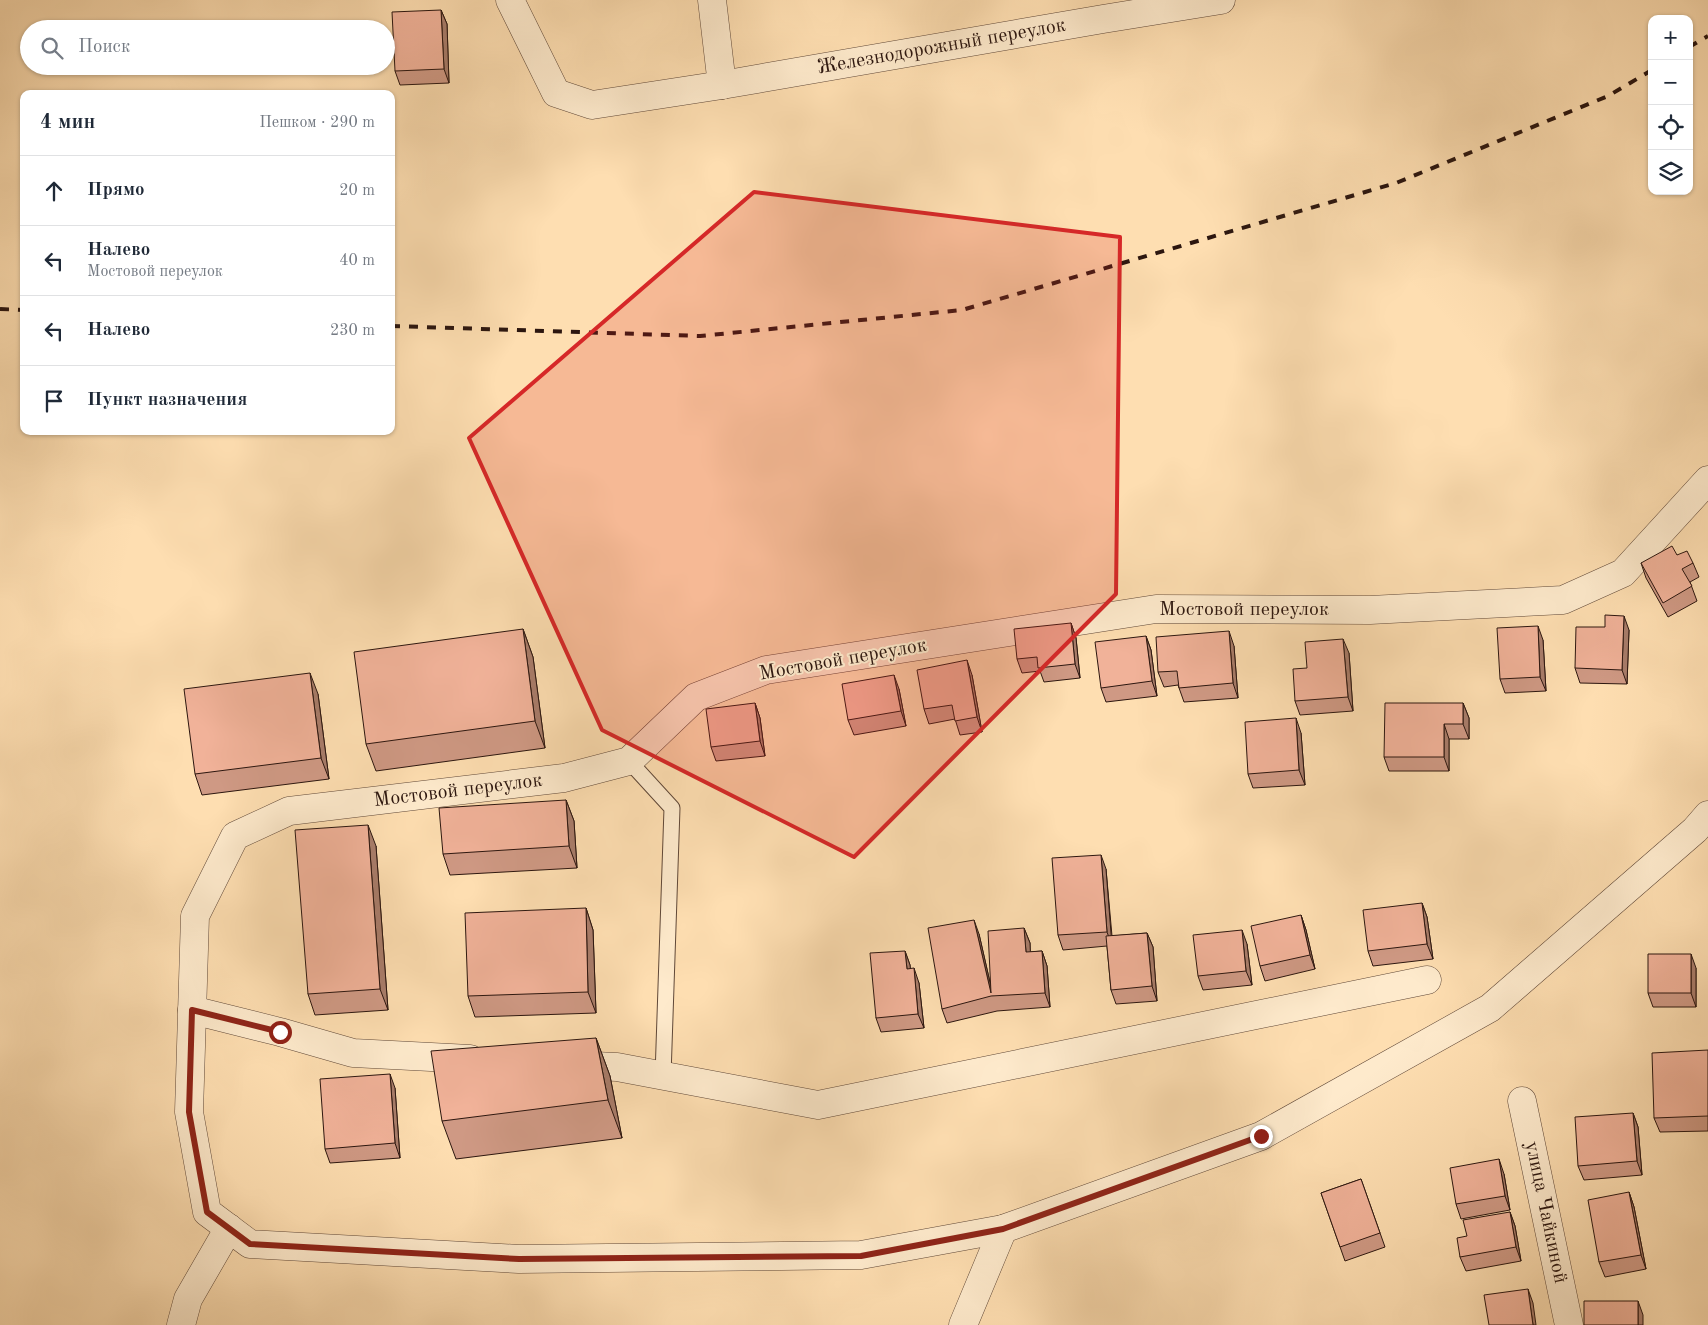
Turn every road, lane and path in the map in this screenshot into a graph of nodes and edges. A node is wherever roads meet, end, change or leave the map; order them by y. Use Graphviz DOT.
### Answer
graph roads {
  1 [pos="510,0"];
  2 [pos="712,0"];
  3 [pos="1221,0"];
  4 [pos="722,85"];
  5 [pos="1708,480"];
  6 [pos="629,761"];
  7 [pos="1708,815"];
  8 [pos="1427,980"];
  9 [pos="192,1010"];
  10 [pos="490,1060"];
  11 [pos="549,1063"];
  12 [pos="663,1076"];
  13 [pos="1522,1100"];
  14 [pos="229,1228"];
  15 [pos="1003,1229"];
  16 [pos="181,1325"];
  17 [pos="963,1325"];
  18 [pos="1569,1325"];
  1 -- 4 [label="street, Железнодорожный переулок"];
  2 -- 4 [label="street"];
  3 -- 4 [label="street, Железнодорожный переулок"];
  5 -- 6 [label="street, Мостовой переулок"];
  6 -- 9 [label="street, Мостовой переулок"];
  6 -- 12 [label="lane"];
  7 -- 15 [label="street"];
  8 -- 12 [label="street"];
  9 -- 10 [label="street"];
  9 -- 14 [label="street, Мостовой переулок"];
  11 -- 12 [label="street"];
  13 -- 18 [label="street, улица Чайкиной"];
  14 -- 15 [label="street"];
  14 -- 16 [label="street"];
  15 -- 17 [label="street"];
}
